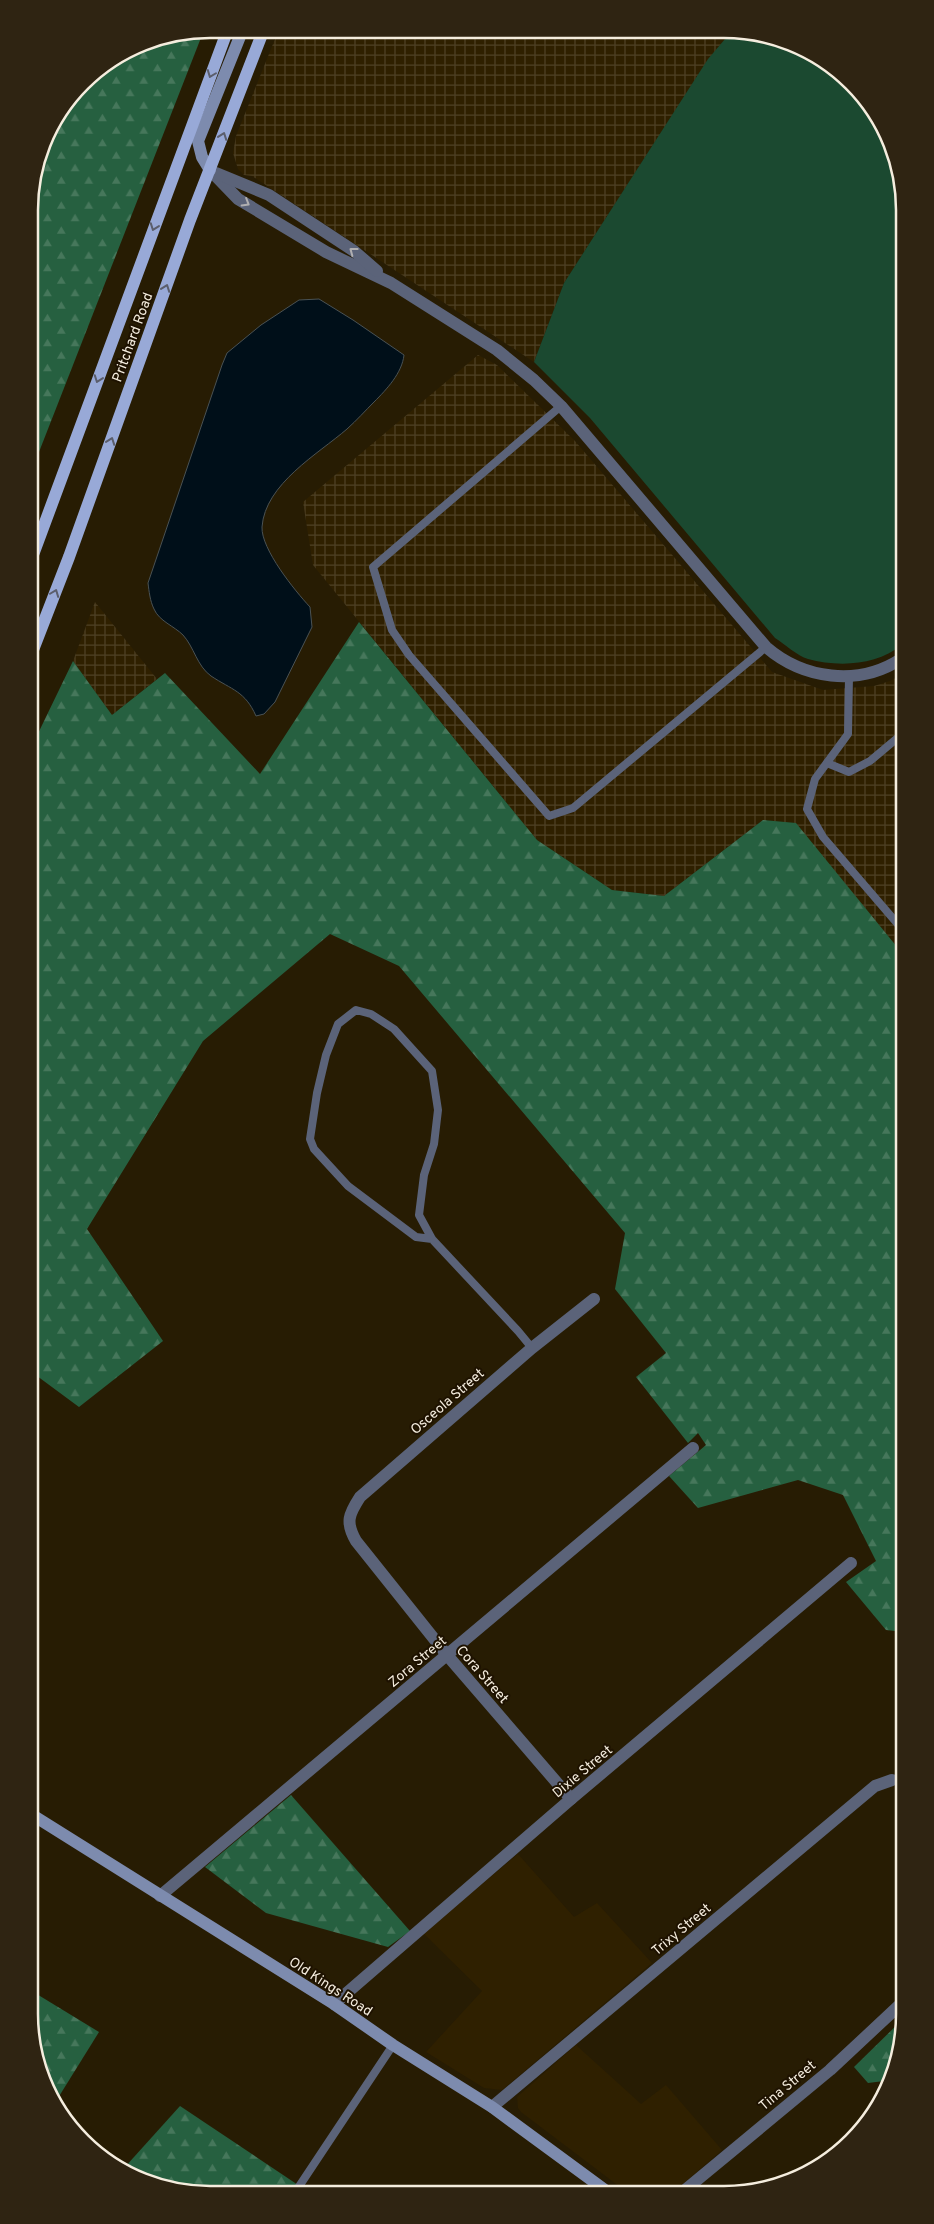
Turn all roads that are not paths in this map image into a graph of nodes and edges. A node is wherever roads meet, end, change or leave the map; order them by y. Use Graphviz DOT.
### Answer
graph roads {
  1 [pos="225,38"];
  2 [pos="239,38"];
  3 [pos="261,38"];
  4 [pos="210,170"];
  5 [pos="390,283"];
  6 [pos="561,406"];
  7 [pos="38,542"];
  8 [pos="38,635"];
  9 [pos="766,647"];
  10 [pos="896,661"];
  11 [pos="849,676"];
  12 [pos="896,739"];
  13 [pos="826,763"];
  14 [pos="896,922"];
  15 [pos="432,1239"];
  16 [pos="594,1299"];
  17 [pos="532,1348"];
  18 [pos="693,1448"];
  19 [pos="356,1541"];
  20 [pos="851,1563"];
  21 [pos="447,1655"];
  22 [pos="892,1780"];
  23 [pos="571,1800"];
  24 [pos="38,1821"];
  25 [pos="160,1896"];
  26 [pos="334,2004"];
  27 [pos="896,2008"];
  28 [pos="393,2045"];
  29 [pos="492,2107"];
  30 [pos="299,2186"];
  31 [pos="600,2186"];
  32 [pos="690,2186"];
  1 -- 7 [label="main road, Pritchard Road, one-way"];
  2 -- 4 [label="street"];
  4 -- 3 [label="main road, Pritchard Road, one-way"];
  5 -- 4 [label="street, one-way"];
  4 -- 5 [label="street, one-way"];
  8 -- 4 [label="main road, Pritchard Road, one-way"];
  5 -- 6 [label="street"];
  6 -- 9 [label="street"];
  6 -- 9 [label="lane"];
  9 -- 11 [label="street"];
  10 -- 11 [label="street"];
  11 -- 13 [label="lane"];
  12 -- 13 [label="lane"];
  13 -- 14 [label="lane"];
  15 -- 15 [label="lane"];
  15 -- 17 [label="lane"];
  16 -- 17 [label="street, Osceola Street"];
  17 -- 19 [label="street, Osceola Street"];
  18 -- 21 [label="street, Zora Street"];
  19 -- 21 [label="street, Cora Street"];
  20 -- 23 [label="street, Dixie Street"];
  21 -- 23 [label="street, Cora Street"];
  21 -- 25 [label="street, Zora Street"];
  22 -- 29 [label="street, Trixy Street"];
  23 -- 26 [label="street, Dixie Street"];
  24 -- 25 [label="street, Old Kings Road"];
  25 -- 26 [label="street, Old Kings Road"];
  26 -- 28 [label="street, Old Kings Road"];
  27 -- 32 [label="street, Tina Street"];
  28 -- 29 [label="street, Old Kings Road"];
  28 -- 30 [label="lane"];
  29 -- 31 [label="street, Old Kings Road"];
}
